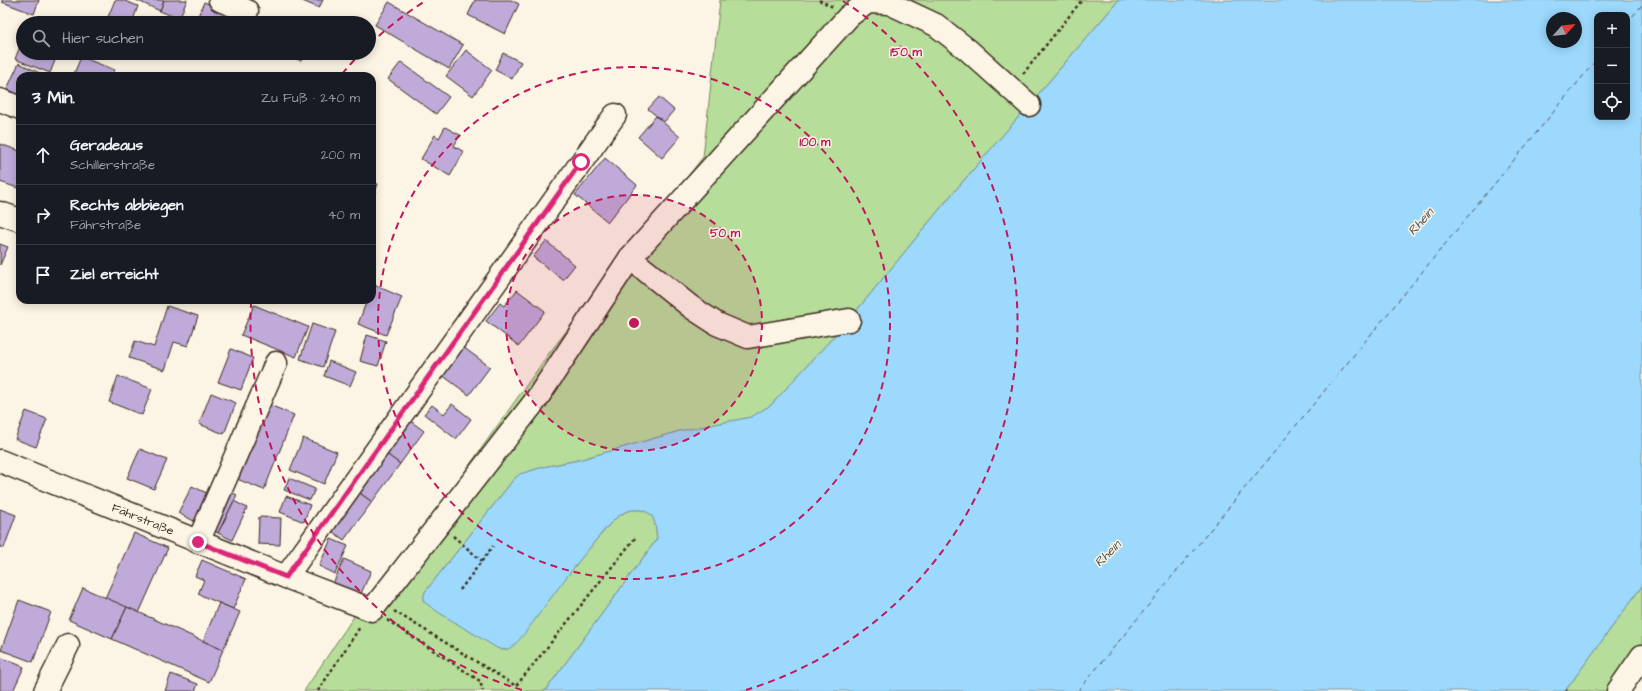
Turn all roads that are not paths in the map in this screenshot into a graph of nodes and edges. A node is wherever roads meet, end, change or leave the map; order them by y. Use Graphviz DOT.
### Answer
graph roads {
  1 [pos="220,0"];
  2 [pos="247,11"];
  3 [pos="0,100"];
  4 [pos="1029,104"];
  5 [pos="16,106"];
  6 [pos="615,115"];
  7 [pos="0,213"];
  8 [pos="16,219"];
  9 [pos="630,258"];
  10 [pos="849,320"];
  11 [pos="276,363"];
  12 [pos="0,461"];
  13 [pos="198,542"];
  14 [pos="286,577"];
  15 [pos="68,645"];
  16 [pos="1642,656"];
  17 [pos="1622,685"];
  18 [pos="45,691"];
  1 -- 2 [label="street"];
  3 -- 5 [label="street"];
  4 -- 9 [label="street"];
  6 -- 14 [label="street"];
  7 -- 8 [label="street"];
  9 -- 10 [label="street"];
  9 -- 14 [label="street, Fährstraße"];
  11 -- 13 [label="street"];
  12 -- 13 [label="street, Fährstraße"];
  13 -- 14 [label="street, Fährstraße"];
  15 -- 18 [label="street"];
  16 -- 17 [label="street"];
}
